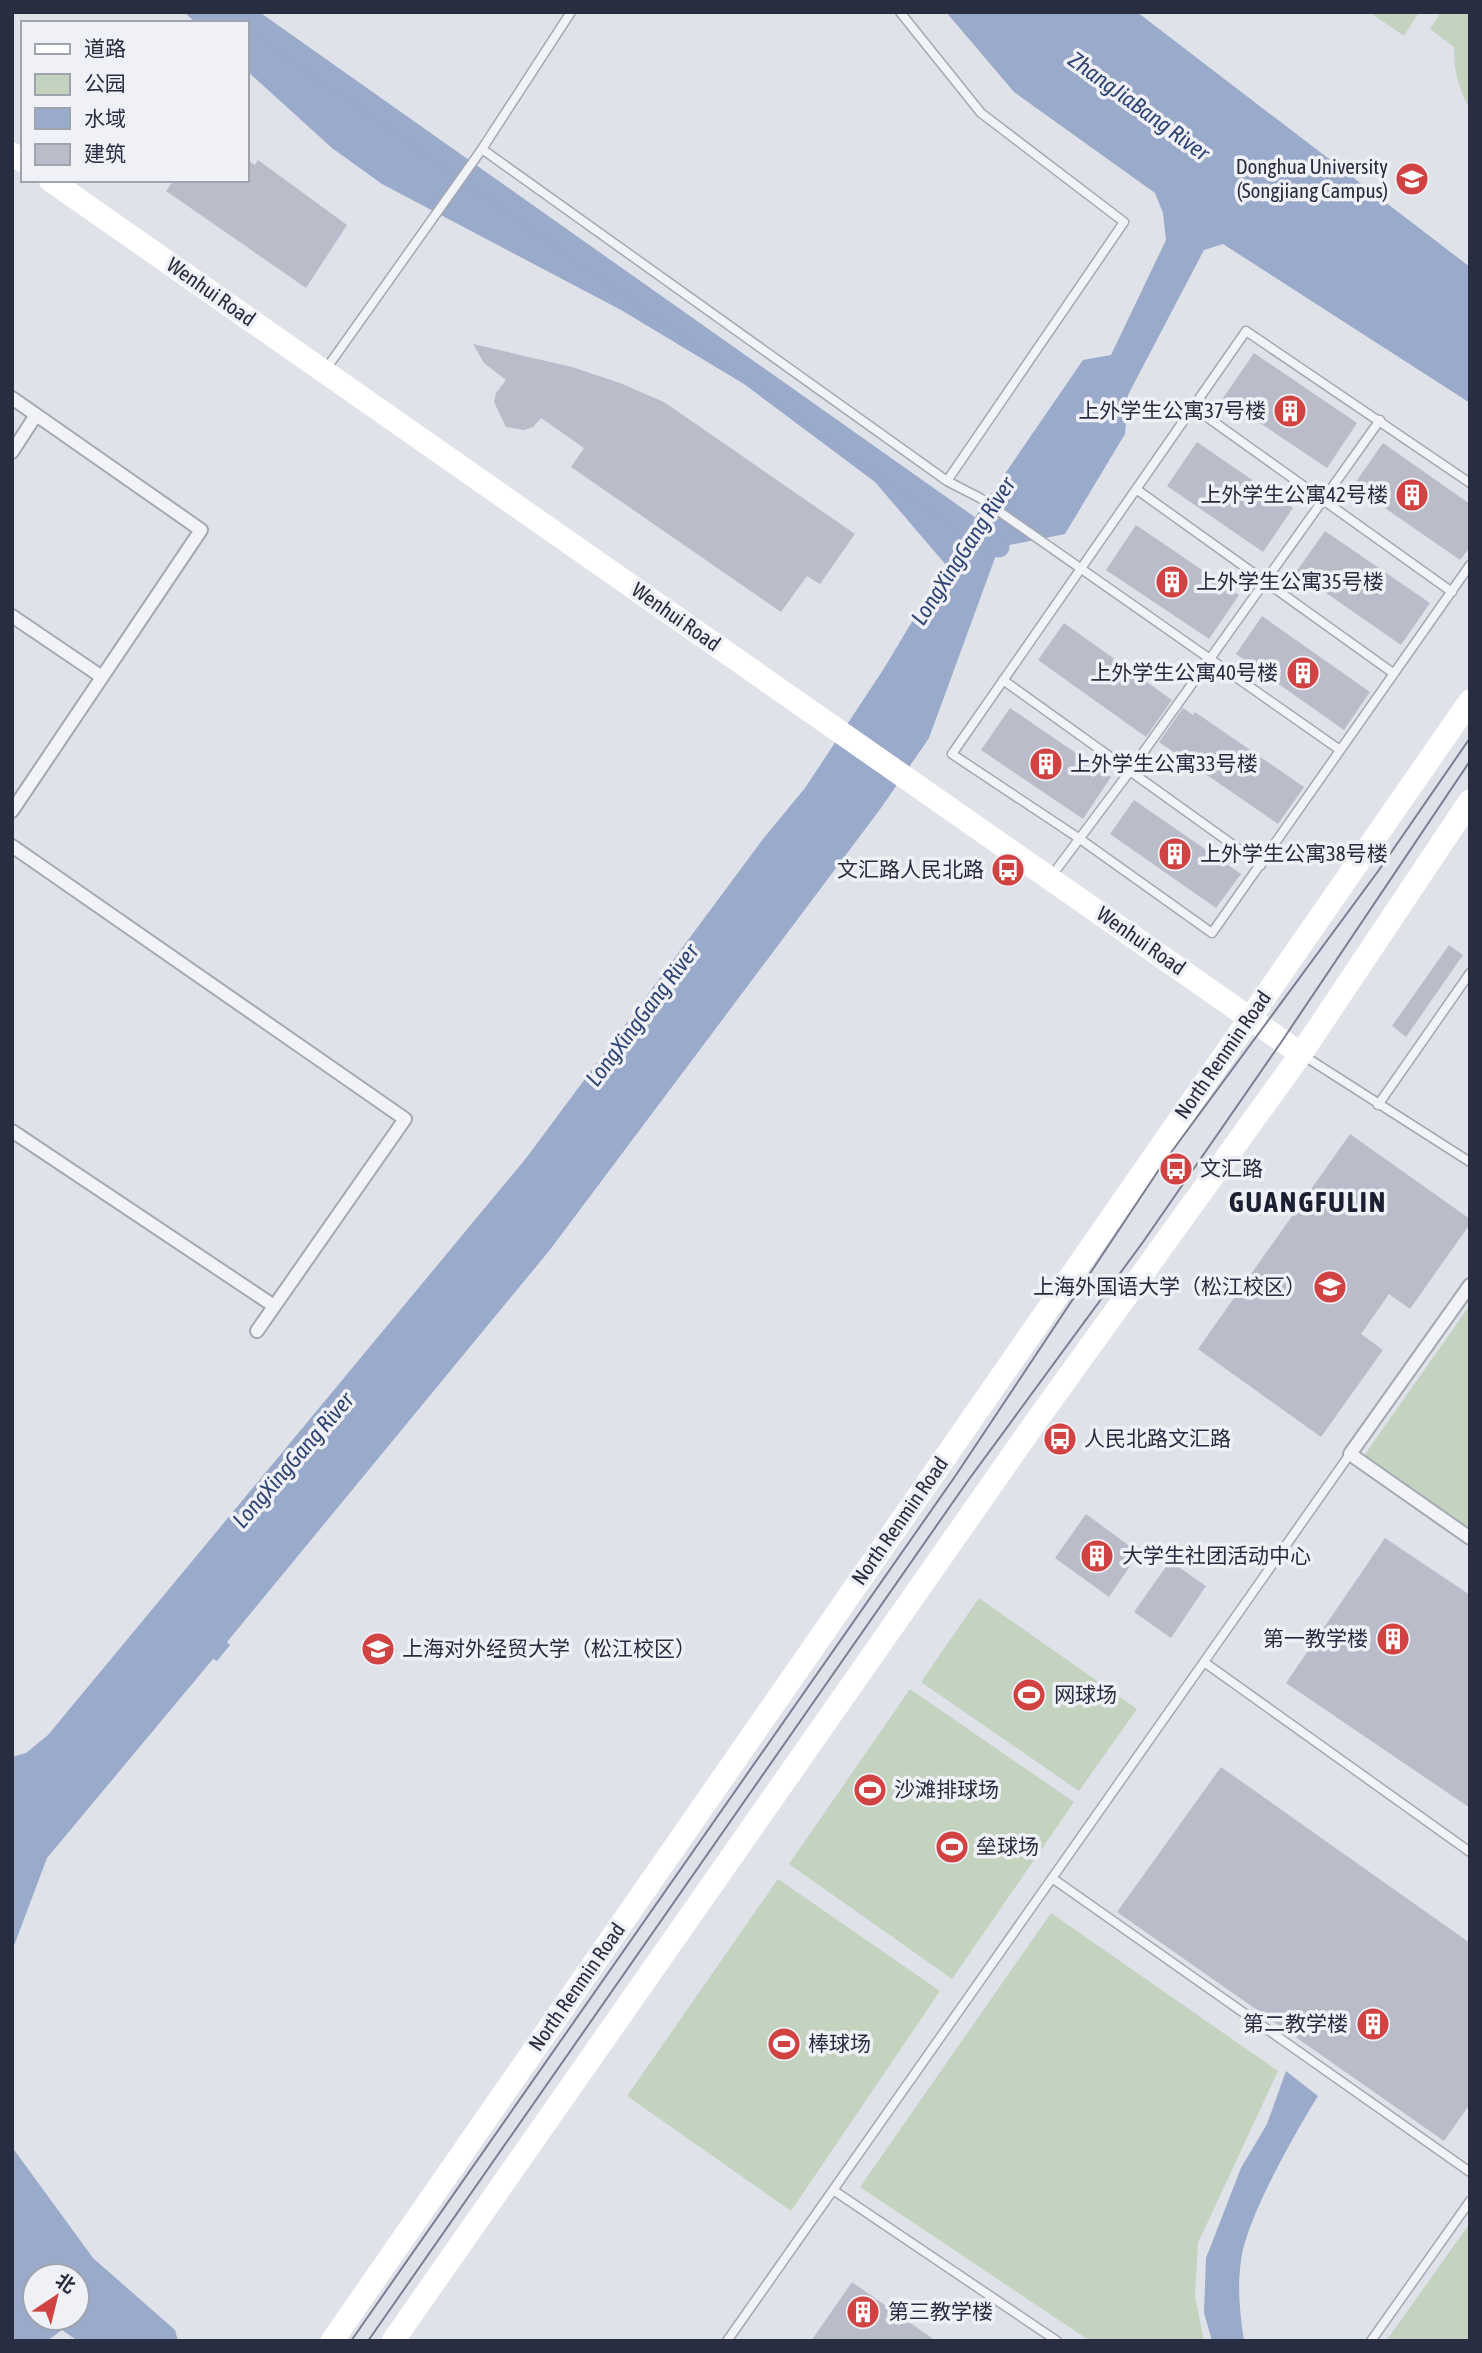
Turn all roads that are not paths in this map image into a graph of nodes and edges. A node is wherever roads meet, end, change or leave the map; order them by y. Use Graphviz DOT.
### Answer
graph roads {
  1 [pos="571,12"];
  2 [pos="900,12"];
  3 [pos="482,149"];
  4 [pos="53,182"];
  5 [pos="324,372"];
  6 [pos="12,398"];
  7 [pos="1193,407"];
  8 [pos="36,415"];
  9 [pos="1380,420"];
  10 [pos="12,452"];
  11 [pos="947,481"];
  12 [pos="1470,483"];
  13 [pos="1136,488"];
  14 [pos="1324,500"];
  15 [pos="1470,565"];
  16 [pos="1081,568"];
  17 [pos="1266,582"];
  18 [pos="1452,592"];
  19 [pos="12,616"];
  20 [pos="1210,659"];
  21 [pos="1393,673"];
  22 [pos="102,677"];
  23 [pos="1003,680"];
  24 [pos="1470,701"];
  25 [pos="1340,750"];
  26 [pos="1130,771"];
  27 [pos="1470,801"];
  28 [pos="12,811"];
  29 [pos="1080,839"];
  30 [pos="12,846"];
  31 [pos="1261,865"];
  32 [pos="1050,878"];
  33 [pos="1470,973"];
  34 [pos="1250,1017"];
  35 [pos="1301,1054"];
  36 [pos="1378,1105"];
  37 [pos="12,1131"];
  38 [pos="1470,1162"];
  39 [pos="1470,1285"];
  40 [pos="274,1306"];
  41 [pos="257,1331"];
  42 [pos="1350,1454"];
  43 [pos="1470,1538"];
  44 [pos="1204,1662"];
  45 [pos="1470,1852"];
  46 [pos="1052,1878"];
  47 [pos="1470,2172"];
  48 [pos="833,2190"];
  49 [pos="1470,2201"];
  50 [pos="332,2341"];
  51 [pos="393,2341"];
  52 [pos="727,2341"];
  53 [pos="1057,2341"];
  54 [pos="1371,2341"];
  1 -- 3 [label="lane"];
  2 -- 11 [label="lane"];
  3 -- 5 [label="lane"];
  3 -- 11 [label="lane"];
  4 -- 5 [label="main road, Wenhui Road"];
  5 -- 32 [label="main road, Wenhui Road"];
  6 -- 8 [label="street"];
  7 -- 9 [label="lane"];
  7 -- 13 [label="lane"];
  7 -- 14 [label="lane"];
  8 -- 10 [label="street"];
  8 -- 22 [label="street"];
  9 -- 12 [label="lane"];
  9 -- 14 [label="lane"];
  11 -- 16 [label="lane"];
  13 -- 16 [label="lane"];
  13 -- 17 [label="lane"];
  14 -- 17 [label="lane"];
  14 -- 18 [label="lane"];
  15 -- 18 [label="lane"];
  16 -- 20 [label="lane"];
  16 -- 23 [label="lane"];
  17 -- 20 [label="lane"];
  17 -- 21 [label="lane"];
  18 -- 21 [label="lane"];
  19 -- 22 [label="street"];
  20 -- 25 [label="lane"];
  20 -- 26 [label="lane"];
  21 -- 25 [label="lane"];
  22 -- 28 [label="street"];
  23 -- 26 [label="lane"];
  23 -- 29 [label="lane"];
  24 -- 34 [label="main road, North Renmin Road"];
  25 -- 31 [label="lane"];
  26 -- 29 [label="lane"];
  26 -- 31 [label="lane"];
  27 -- 35 [label="main road"];
  29 -- 31 [label="lane"];
  29 -- 32 [label="lane"];
  30 -- 40 [label="street"];
  32 -- 34 [label="main road, Wenhui Road"];
  33 -- 36 [label="lane"];
  34 -- 35 [label="main road, Wenhui Road"];
  34 -- 50 [label="main road, North Renmin Road"];
  35 -- 36 [label="lane"];
  35 -- 51 [label="main road"];
  36 -- 38 [label="lane"];
  37 -- 40 [label="street"];
  39 -- 42 [label="street"];
  40 -- 41 [label="street"];
  42 -- 43 [label="street"];
  42 -- 44 [label="lane"];
  44 -- 45 [label="lane"];
  44 -- 46 [label="lane"];
  46 -- 47 [label="lane"];
  46 -- 48 [label="lane"];
  48 -- 52 [label="lane"];
  48 -- 53 [label="lane"];
  49 -- 54 [label="lane"];
}
